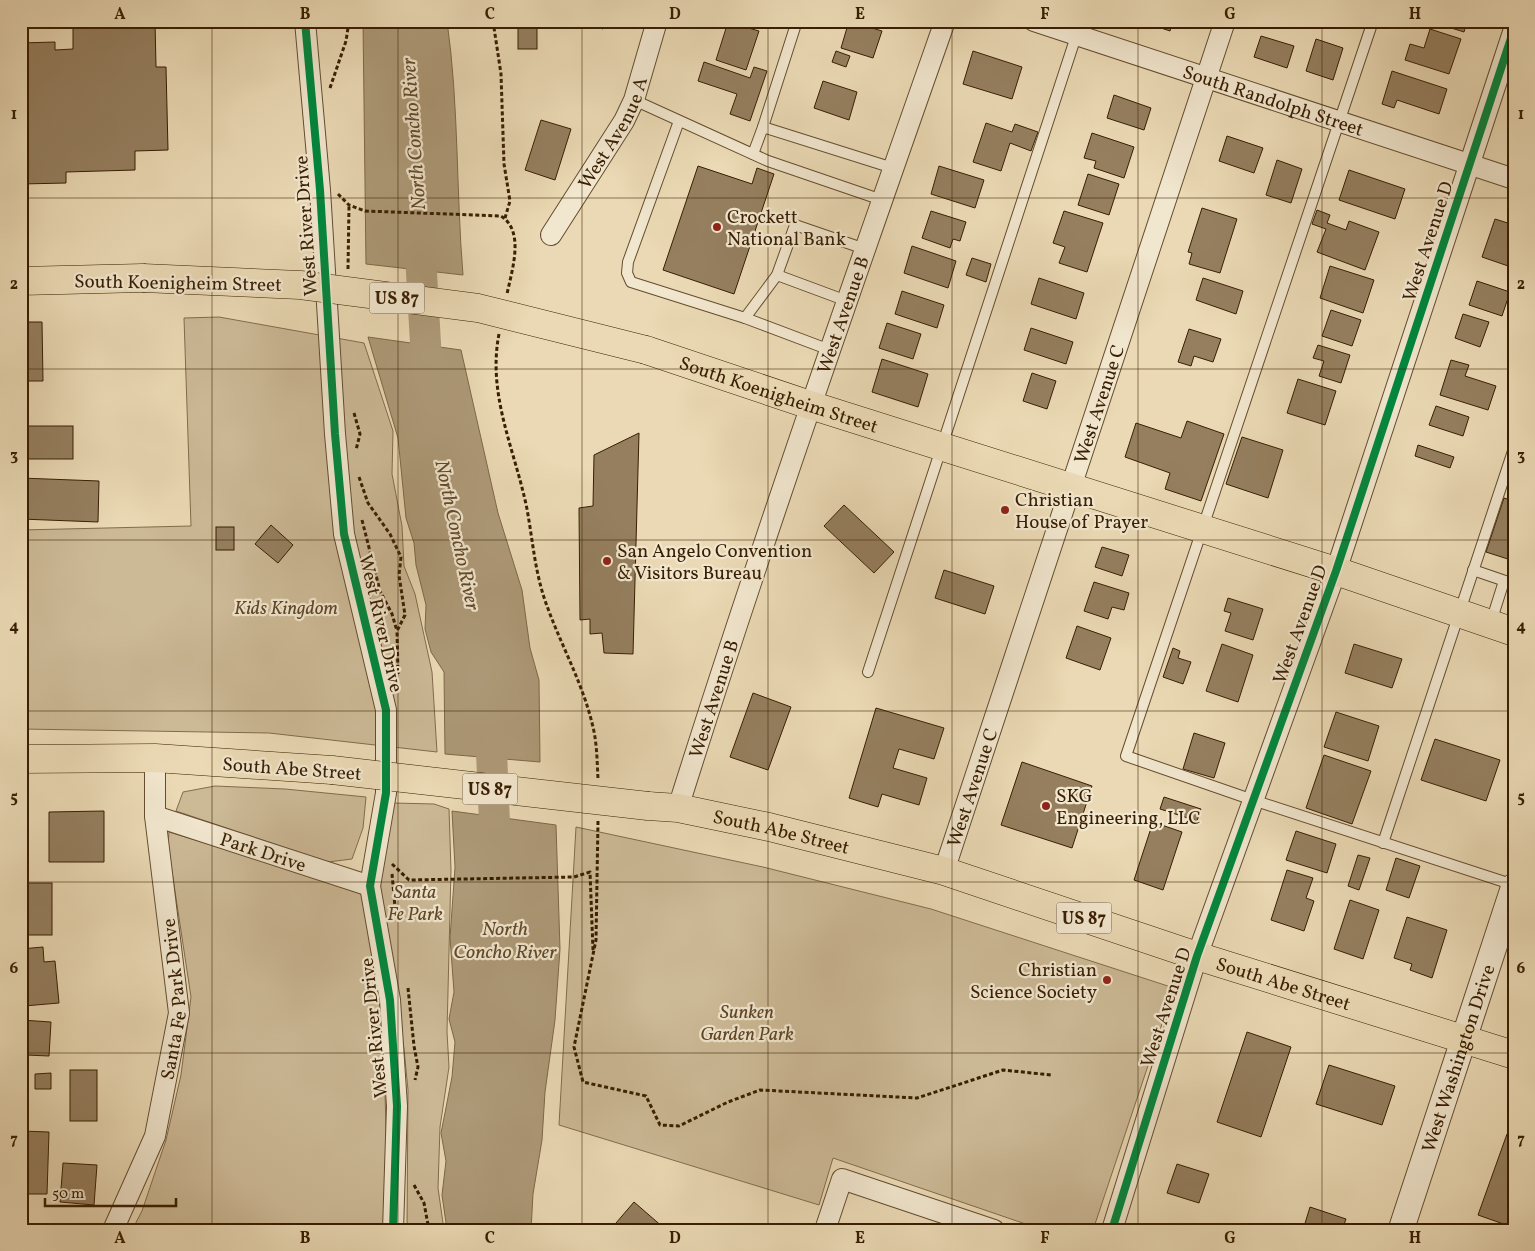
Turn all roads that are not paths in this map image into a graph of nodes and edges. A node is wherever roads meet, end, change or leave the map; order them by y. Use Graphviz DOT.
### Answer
graph roads {
  1 [pos="305,21"];
  2 [pos="657,21"];
  3 [pos="797,21"];
  4 [pos="945,21"];
  5 [pos="1034,21"];
  6 [pos="1225,21"];
  7 [pos="1373,21"];
  8 [pos="1078,28"];
  9 [pos="1514,29"];
  10 [pos="1205,79"];
  11 [pos="634,100"];
  12 [pos="679,121"];
  13 [pos="1338,122"];
  14 [pos="764,126"];
  15 [pos="753,154"];
  16 [pos="1470,164"];
  17 [pos="893,168"];
  18 [pos="1514,179"];
  19 [pos="882,200"];
  20 [pos="551,235"];
  21 [pos="865,249"];
  22 [pos="777,275"];
  23 [pos="21,281"];
  24 [pos="847,301"];
  25 [pos="745,318"];
  26 [pos="830,350"];
  27 [pos="810,405"];
  28 [pos="942,447"];
  29 [pos="1514,448"];
  30 [pos="1069,487"];
  31 [pos="1202,529"];
  32 [pos="1473,570"];
  33 [pos="1336,571"];
  34 [pos="1509,582"];
  35 [pos="1459,613"];
  36 [pos="1502,628"];
  37 [pos="868,672"];
  38 [pos="155,758"];
  39 [pos="21,759"];
  40 [pos="1253,800"];
  41 [pos="678,808"];
  42 [pos="155,816"];
  43 [pos="1383,843"];
  44 [pos="944,871"];
  45 [pos="370,886"];
  46 [pos="1514,886"];
  47 [pos="1197,956"];
  48 [pos="1463,1039"];
  49 [pos="1514,1055"];
  50 [pos="113,1230"];
  51 [pos="393,1230"];
  52 [pos="825,1230"];
  53 [pos="994,1230"];
  54 [pos="1112,1230"];
  55 [pos="1401,1230"];
  1 -- 45 [label="street, West River Drive"];
  2 -- 11 [label="street, West Avenue A"];
  3 -- 14 [label="lane"];
  4 -- 17 [label="street, West Avenue B"];
  5 -- 8 [label="street, South Randolph Street"];
  6 -- 10 [label="street, West Avenue C"];
  7 -- 13 [label="lane"];
  8 -- 10 [label="street, South Randolph Street"];
  8 -- 28 [label="lane"];
  9 -- 16 [label="street, West Avenue D"];
  10 -- 13 [label="street, South Randolph Street"];
  10 -- 30 [label="street, West Avenue C"];
  11 -- 12 [label="lane"];
  11 -- 20 [label="street, West Avenue A"];
  12 -- 15 [label="lane"];
  12 -- 25 [label="lane"];
  13 -- 16 [label="street, South Randolph Street"];
  13 -- 31 [label="lane"];
  14 -- 15 [label="lane"];
  14 -- 17 [label="lane"];
  15 -- 19 [label="lane"];
  16 -- 18 [label="street, South Randolph Street"];
  16 -- 33 [label="street, West Avenue D"];
  17 -- 19 [label="street, West Avenue B"];
  19 -- 21 [label="street, West Avenue B"];
  21 -- 22 [label="lane"];
  21 -- 24 [label="street, West Avenue B"];
  22 -- 24 [label="lane"];
  22 -- 25 [label="lane"];
  23 -- 27 [label="main road, South Koenigheim Street / US 87, bridge"];
  24 -- 26 [label="street, West Avenue B"];
  25 -- 26 [label="lane"];
  26 -- 27 [label="street, West Avenue B"];
  27 -- 28 [label="main road, South Koenigheim Street / US 87"];
  27 -- 41 [label="street, West Avenue B"];
  28 -- 30 [label="main road, South Koenigheim Street / US 87"];
  28 -- 37 [label="lane"];
  29 -- 32 [label="lane"];
  30 -- 31 [label="main road, South Koenigheim Street / US 87"];
  30 -- 44 [label="street, West Avenue C"];
  31 -- 33 [label="main road, South Koenigheim Street / US 87"];
  31 -- 40 [label="lane"];
  32 -- 34 [label="lane"];
  32 -- 35 [label="lane"];
  33 -- 35 [label="main road, South Koenigheim Street / US 87"];
  33 -- 40 [label="street, West Avenue D"];
  34 -- 36 [label="lane"];
  35 -- 36 [label="main road, South Koenigheim Street / US 87"];
  35 -- 43 [label="lane"];
  38 -- 39 [label="main road, South Abe Street / US 87"];
  38 -- 41 [label="main road, South Abe Street / US 87, bridge"];
  38 -- 42 [label="street, Santa Fe Park Drive"];
  40 -- 43 [label="lane"];
  40 -- 47 [label="street, West Avenue D"];
  41 -- 44 [label="main road, South Abe Street / US 87"];
  42 -- 45 [label="street, Park Drive"];
  42 -- 50 [label="street, Santa Fe Park Drive"];
  43 -- 46 [label="lane"];
  44 -- 47 [label="main road, South Abe Street / US 87"];
  45 -- 51 [label="street, West River Drive"];
  46 -- 48 [label="street, West Washington Drive"];
  47 -- 48 [label="main road, South Abe Street / US 87"];
  47 -- 54 [label="street, West Avenue D"];
  48 -- 49 [label="main road, South Abe Street / US 87"];
  48 -- 55 [label="street, West Washington Drive"];
  52 -- 53 [label="street"];
}
